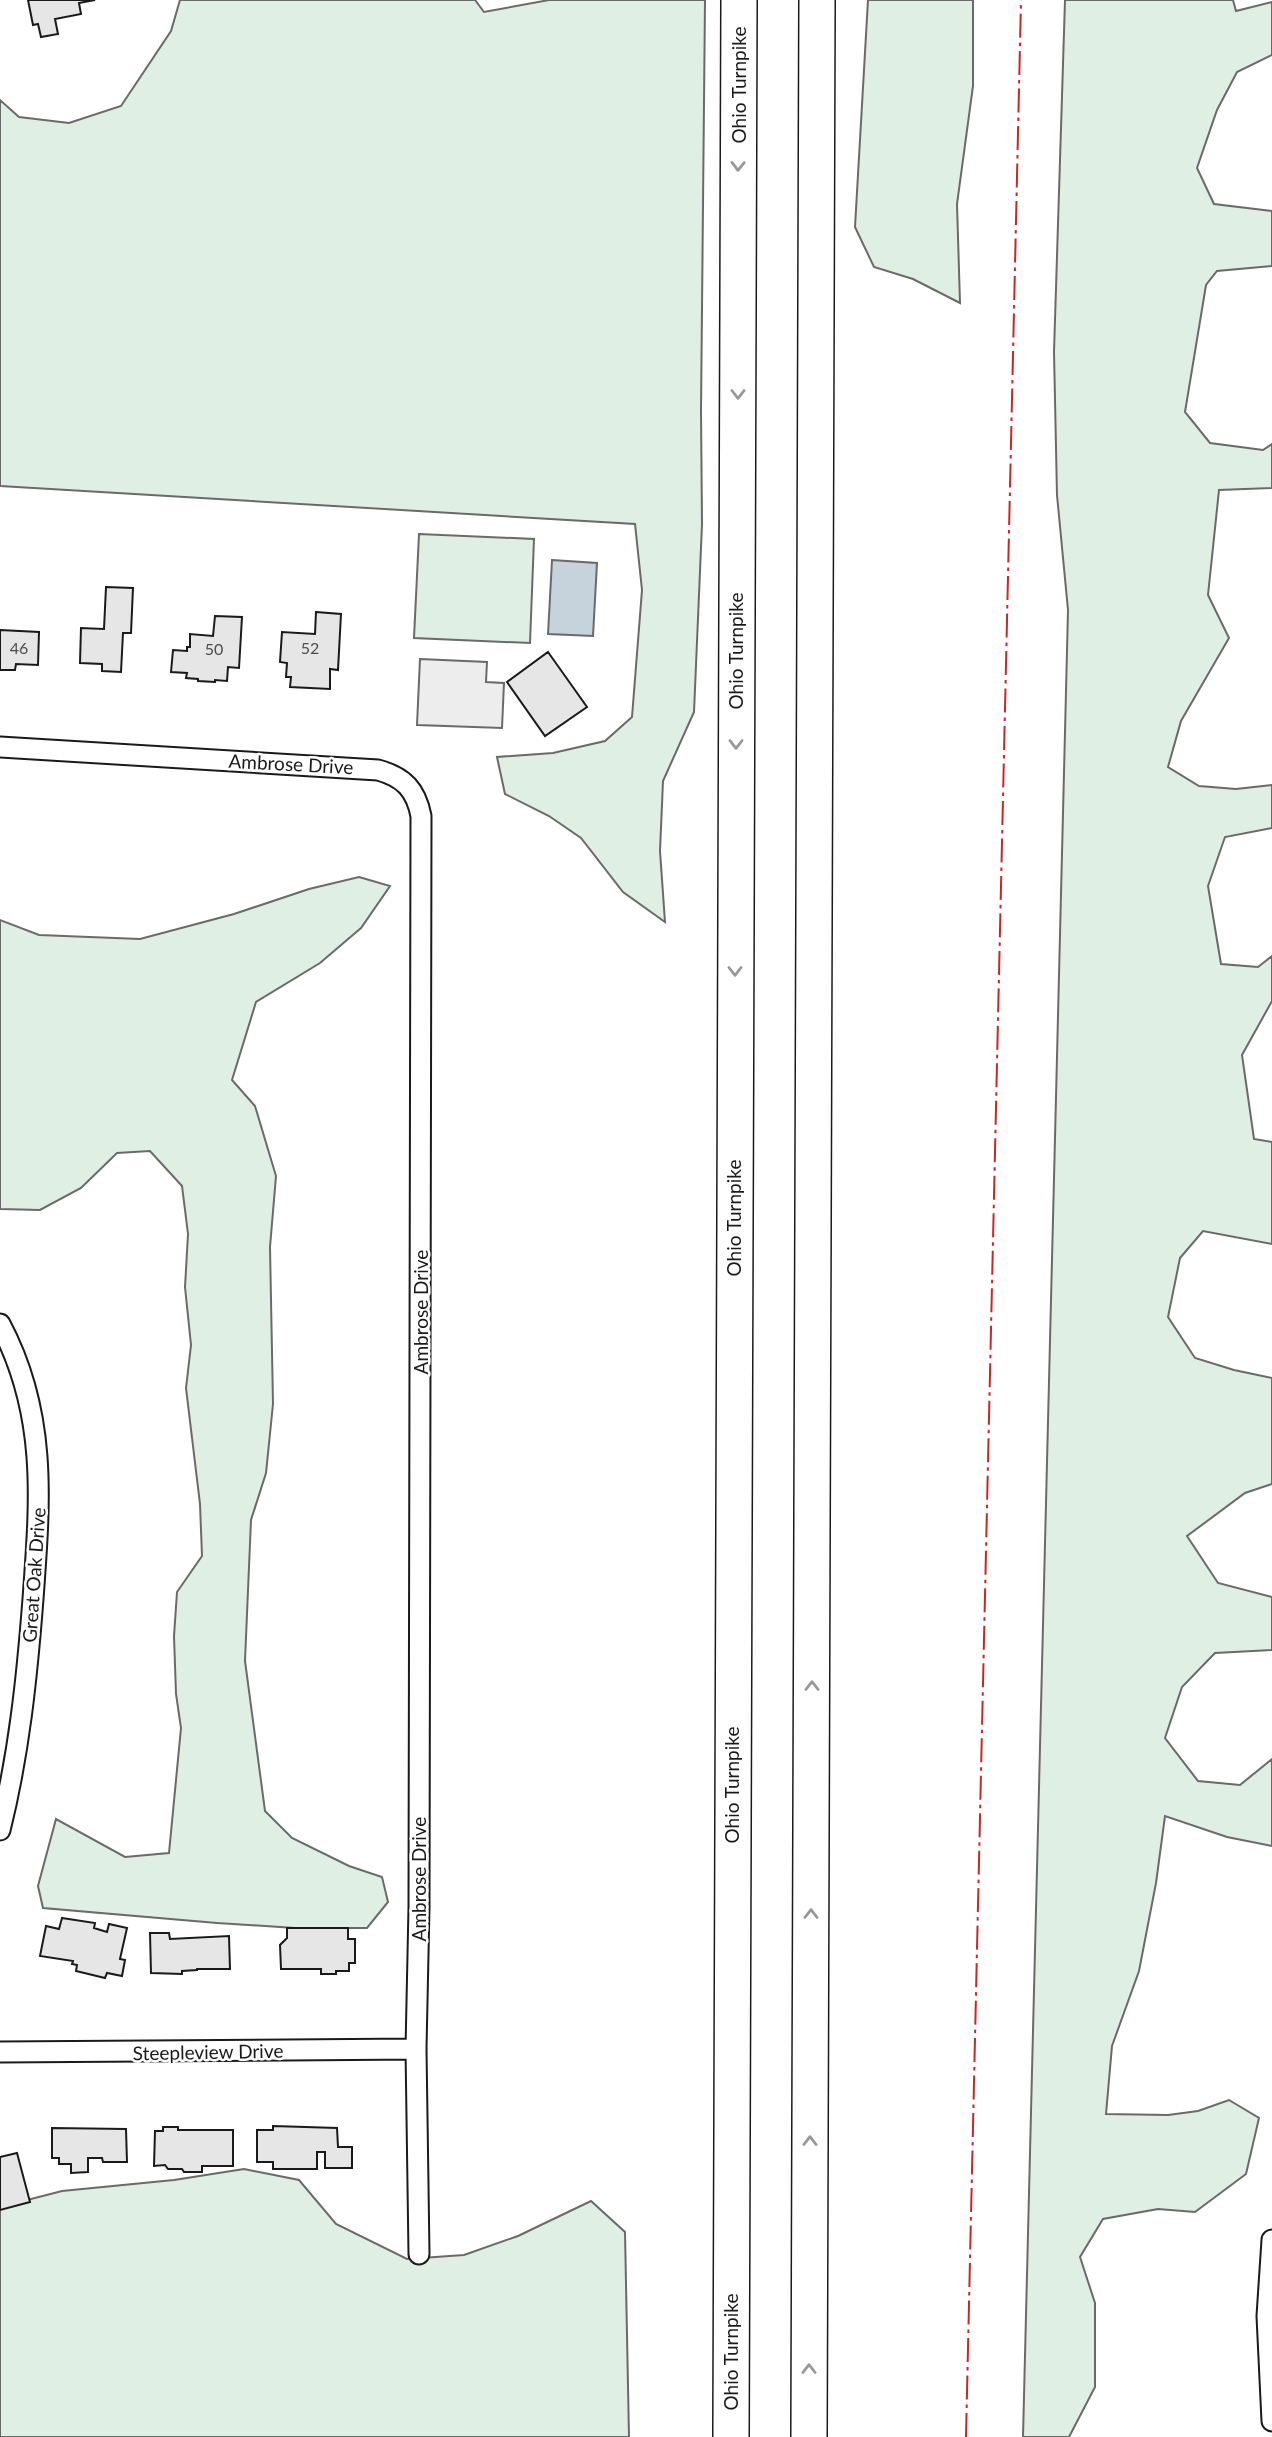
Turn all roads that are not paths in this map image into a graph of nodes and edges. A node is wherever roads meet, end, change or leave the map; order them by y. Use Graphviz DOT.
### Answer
graph roads {
  1 [pos="739,0"];
  2 [pos="817,0"];
  3 [pos="0,747"];
  4 [pos="0,1324"];
  5 [pos="0,1830"];
  6 [pos="416,2049"];
  7 [pos="0,2052"];
  8 [pos="1272,2240"];
  9 [pos="419,2254"];
  10 [pos="1272,2421"];
  11 [pos="731,2437"];
  12 [pos="809,2437"];
  1 -- 11 [label="highway, Ohio Turnpike, one-way"];
  12 -- 2 [label="highway, one-way"];
  3 -- 6 [label="street, Ambrose Drive"];
  4 -- 5 [label="street, Great Oak Drive"];
  6 -- 7 [label="street, Steepleview Drive"];
  6 -- 9 [label="street, Ambrose Drive"];
  8 -- 10 [label="street"];
}
